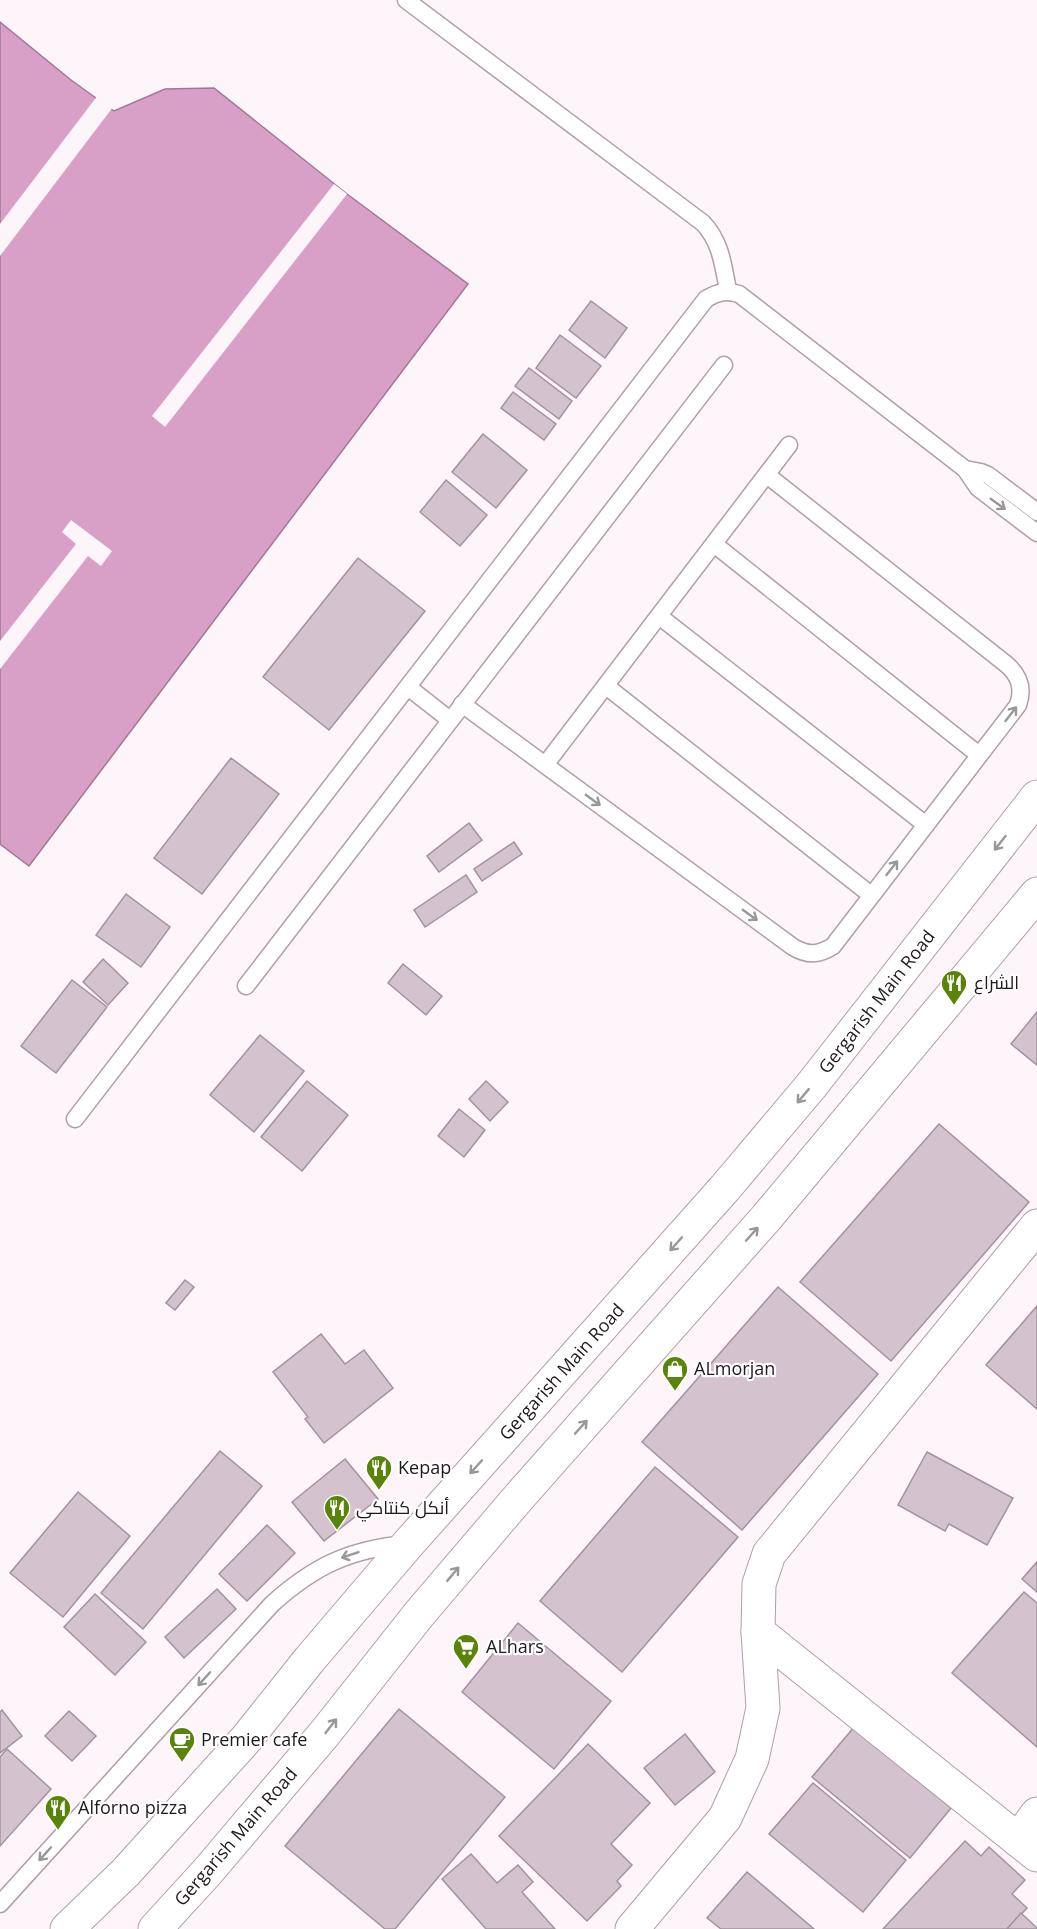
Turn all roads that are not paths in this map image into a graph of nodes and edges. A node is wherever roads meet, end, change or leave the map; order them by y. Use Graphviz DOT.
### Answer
graph roads {
  1 [pos="406,0"];
  2 [pos="728,290"];
  3 [pos="724,365"];
  4 [pos="789,445"];
  5 [pos="965,469"];
  6 [pos="766,475"];
  7 [pos="1037,512"];
  8 [pos="1037,532"];
  9 [pos="714,544"];
  10 [pos="659,616"];
  11 [pos="606,686"];
  12 [pos="408,687"];
  13 [pos="462,704"];
  14 [pos="450,720"];
  15 [pos="979,755"];
  16 [pos="545,765"];
  17 [pos="1037,797"];
  18 [pos="926,825"];
  19 [pos="1037,894"];
  20 [pos="871,895"];
  21 [pos="246,986"];
  22 [pos="75,1119"];
  23 [pos="1037,1226"];
  24 [pos="408,1544"];
  25 [pos="758,1632"];
  26 [pos="1037,1814"];
  27 [pos="1027,1847"];
  28 [pos="0,1904"];
  29 [pos="67,1929"];
  30 [pos="155,1929"];
  31 [pos="632,1929"];
  1 -- 2 [label="lane"];
  2 -- 5 [label="lane"];
  2 -- 12 [label="lane"];
  3 -- 13 [label="lane"];
  4 -- 6 [label="lane"];
  5 -- 7 [label="lane"];
  5 -- 8 [label="lane, one-way"];
  6 -- 9 [label="lane"];
  15 -- 6 [label="lane, one-way"];
  9 -- 10 [label="lane"];
  9 -- 15 [label="lane"];
  10 -- 11 [label="lane"];
  10 -- 18 [label="lane"];
  11 -- 16 [label="lane"];
  11 -- 20 [label="lane"];
  12 -- 14 [label="lane"];
  12 -- 22 [label="lane"];
  13 -- 14 [label="lane"];
  13 -- 16 [label="lane"];
  14 -- 21 [label="lane"];
  15 -- 18 [label="lane"];
  16 -- 20 [label="lane, one-way"];
  17 -- 24 [label="main road, Gergarish Main Road, one-way"];
  20 -- 18 [label="lane, one-way"];
  30 -- 19 [label="main road, Gergarish Main Road, one-way"];
  23 -- 25 [label="main road"];
  24 -- 28 [label="lane, one-way"];
  24 -- 29 [label="main road, Gergarish Main Road"];
  25 -- 27 [label="main road"];
  25 -- 31 [label="main road"];
  26 -- 27 [label="main road"];
}
